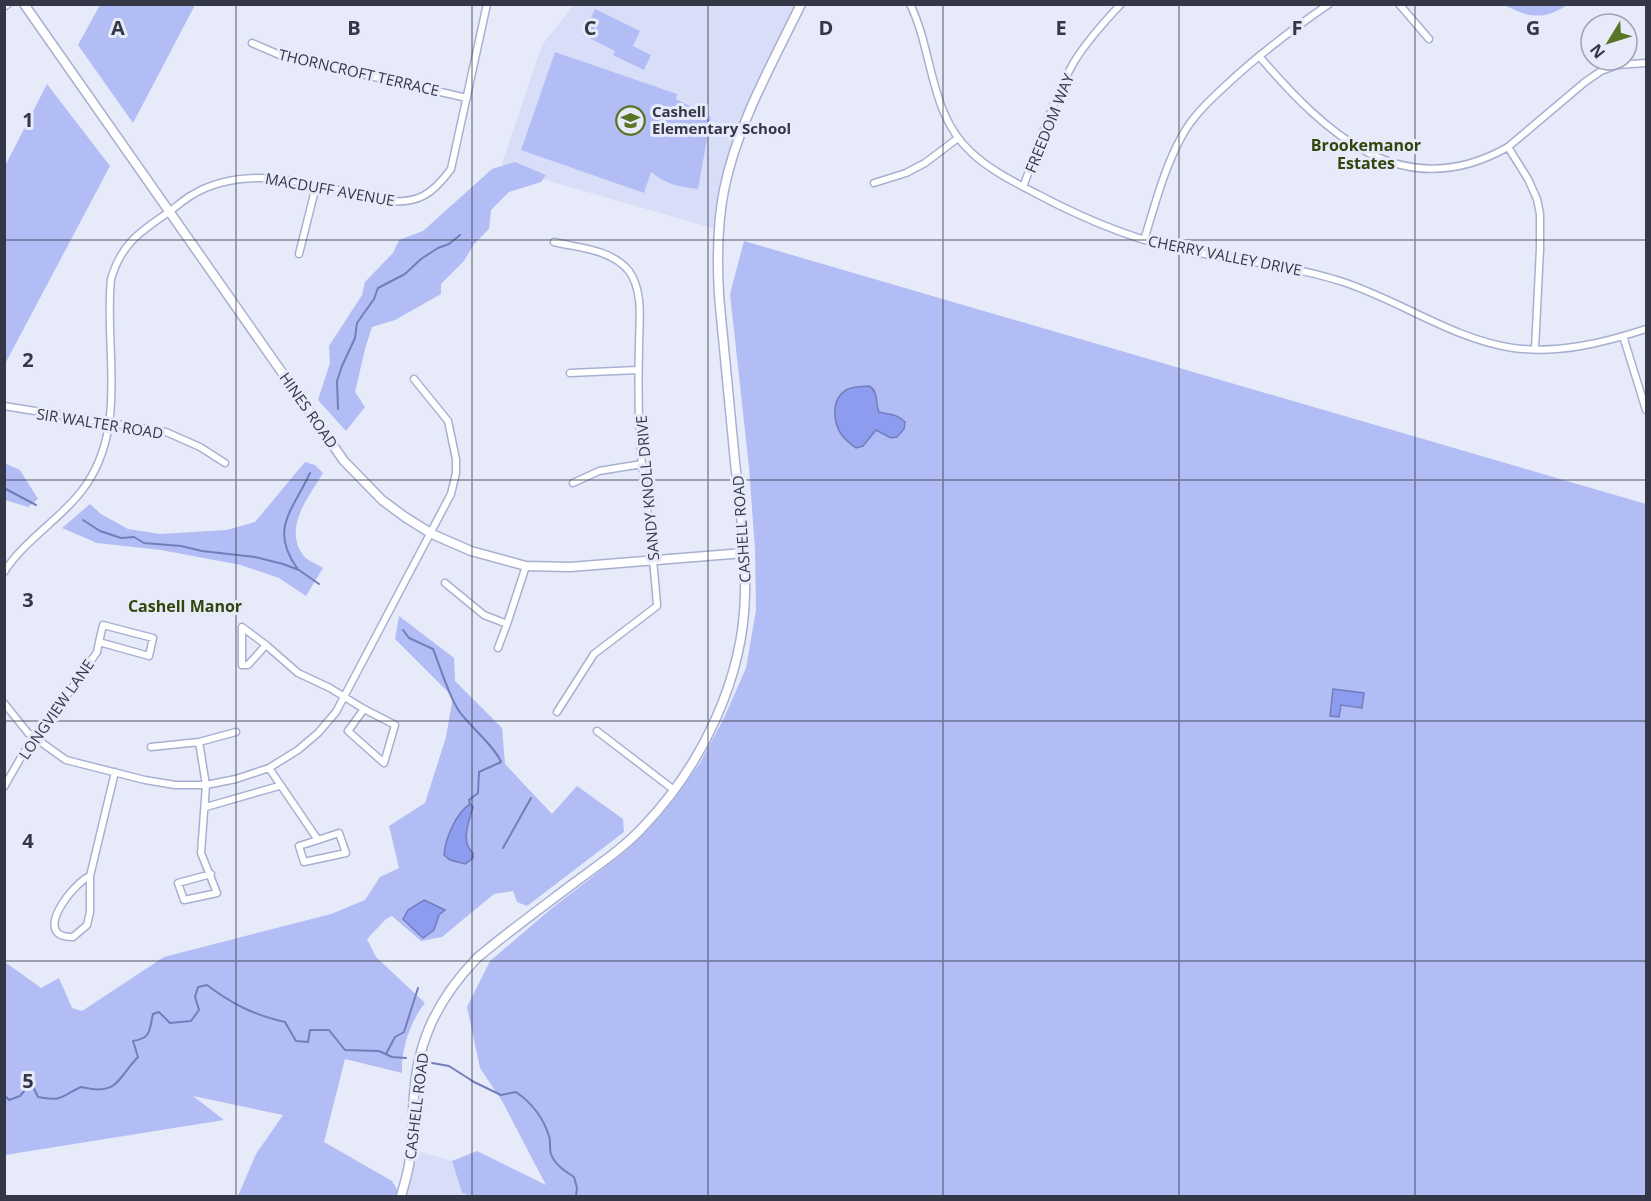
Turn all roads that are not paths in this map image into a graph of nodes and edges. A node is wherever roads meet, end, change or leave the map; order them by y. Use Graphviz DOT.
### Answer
graph roads {
  1 [pos="8,4"];
  2 [pos="24,4"];
  3 [pos="487,4"];
  4 [pos="801,4"];
  5 [pos="910,4"];
  6 [pos="1121,4"];
  7 [pos="1329,4"];
  8 [pos="1399,4"];
  9 [pos="4,7"];
  10 [pos="1429,39"];
  11 [pos="252,43"];
  12 [pos="1259,56"];
  13 [pos="1647,63"];
  14 [pos="467,98"];
  15 [pos="958,138"];
  16 [pos="1508,147"];
  17 [pos="874,183"];
  18 [pos="316,186"];
  19 [pos="1023,187"];
  20 [pos="169,212"];
  21 [pos="1144,240"];
  22 [pos="554,242"];
  23 [pos="299,254"];
  24 [pos="1647,329"];
  25 [pos="1623,336"];
  26 [pos="1535,349"];
  27 [pos="638,370"];
  28 [pos="570,373"];
  29 [pos="414,379"];
  30 [pos="4,406"];
  31 [pos="1647,410"];
  32 [pos="110,424"];
  33 [pos="225,463"];
  34 [pos="642,464"];
  35 [pos="573,483"];
  36 [pos="432,534"];
  37 [pos="744,553"];
  38 [pos="654,560"];
  39 [pos="526,566"];
  40 [pos="4,572"];
  41 [pos="445,583"];
  42 [pos="507,624"];
  43 [pos="99,642"];
  44 [pos="266,645"];
  45 [pos="498,648"];
  46 [pos="345,697"];
  47 [pos="4,703"];
  48 [pos="364,709"];
  49 [pos="557,712"];
  50 [pos="597,731"];
  51 [pos="236,732"];
  52 [pos="36,740"];
  53 [pos="199,742"];
  54 [pos="151,747"];
  55 [pos="269,768"];
  56 [pos="115,772"];
  57 [pos="206,785"];
  58 [pos="279,786"];
  59 [pos="4,787"];
  60 [pos="674,790"];
  61 [pos="206,807"];
  62 [pos="318,840"];
  63 [pos="211,874"];
  64 [pos="90,876"];
  65 [pos="401,1197"];
  1 -- 9 [label="street"];
  2 -- 20 [label="street, HINES ROAD"];
  3 -- 14 [label="street, MACDUFF AVENUE"];
  4 -- 37 [label="street, CASHELL ROAD"];
  5 -- 15 [label="street, CHERRY VALLEY DRIVE"];
  6 -- 19 [label="street, FREEDOM WAY"];
  7 -- 12 [label="street"];
  8 -- 10 [label="street"];
  11 -- 14 [label="street, THORNCROFT TERRACE"];
  12 -- 16 [label="street"];
  12 -- 21 [label="street"];
  13 -- 16 [label="street"];
  14 -- 18 [label="street, MACDUFF AVENUE"];
  15 -- 17 [label="street"];
  15 -- 19 [label="street, CHERRY VALLEY DRIVE"];
  16 -- 26 [label="street"];
  18 -- 20 [label="street, MACDUFF AVENUE"];
  18 -- 23 [label="street"];
  19 -- 21 [label="street, CHERRY VALLEY DRIVE"];
  20 -- 32 [label="street, MACDUFF AVENUE"];
  20 -- 36 [label="street, HINES ROAD"];
  21 -- 26 [label="street, CHERRY VALLEY DRIVE"];
  22 -- 27 [label="street, SANDY KNOLL DRIVE"];
  24 -- 25 [label="street, CHERRY VALLEY DRIVE"];
  25 -- 26 [label="street, CHERRY VALLEY DRIVE"];
  25 -- 31 [label="street"];
  27 -- 28 [label="street"];
  27 -- 34 [label="street, SANDY KNOLL DRIVE"];
  29 -- 36 [label="street"];
  30 -- 32 [label="street, SIR WALTER ROAD"];
  32 -- 33 [label="street, SIR WALTER ROAD"];
  32 -- 40 [label="street, MACDUFF AVENUE"];
  34 -- 35 [label="street"];
  34 -- 38 [label="street, SANDY KNOLL DRIVE"];
  36 -- 39 [label="street, HINES ROAD"];
  36 -- 46 [label="street"];
  37 -- 38 [label="street, HINES ROAD"];
  37 -- 60 [label="street, CASHELL ROAD"];
  38 -- 39 [label="street, HINES ROAD"];
  38 -- 49 [label="street, SANDY KNOLL DRIVE"];
  39 -- 42 [label="street"];
  41 -- 42 [label="street"];
  42 -- 45 [label="street"];
  43 -- 43 [label="street, LONGVIEW LANE"];
  43 -- 52 [label="street, LONGVIEW LANE"];
  44 -- 44 [label="street"];
  44 -- 46 [label="street"];
  46 -- 48 [label="street"];
  46 -- 55 [label="street"];
  47 -- 52 [label="street"];
  48 -- 48 [label="street"];
  50 -- 60 [label="street"];
  51 -- 53 [label="street"];
  52 -- 56 [label="street"];
  52 -- 59 [label="street, LONGVIEW LANE"];
  53 -- 54 [label="street"];
  53 -- 57 [label="street"];
  55 -- 57 [label="street"];
  55 -- 58 [label="street"];
  56 -- 57 [label="street"];
  56 -- 64 [label="street"];
  57 -- 61 [label="street"];
  58 -- 61 [label="street"];
  58 -- 62 [label="street"];
  60 -- 65 [label="street, CASHELL ROAD"];
  61 -- 63 [label="street"];
  62 -- 62 [label="street"];
  63 -- 63 [label="street"];
  64 -- 64 [label="street"];
}
